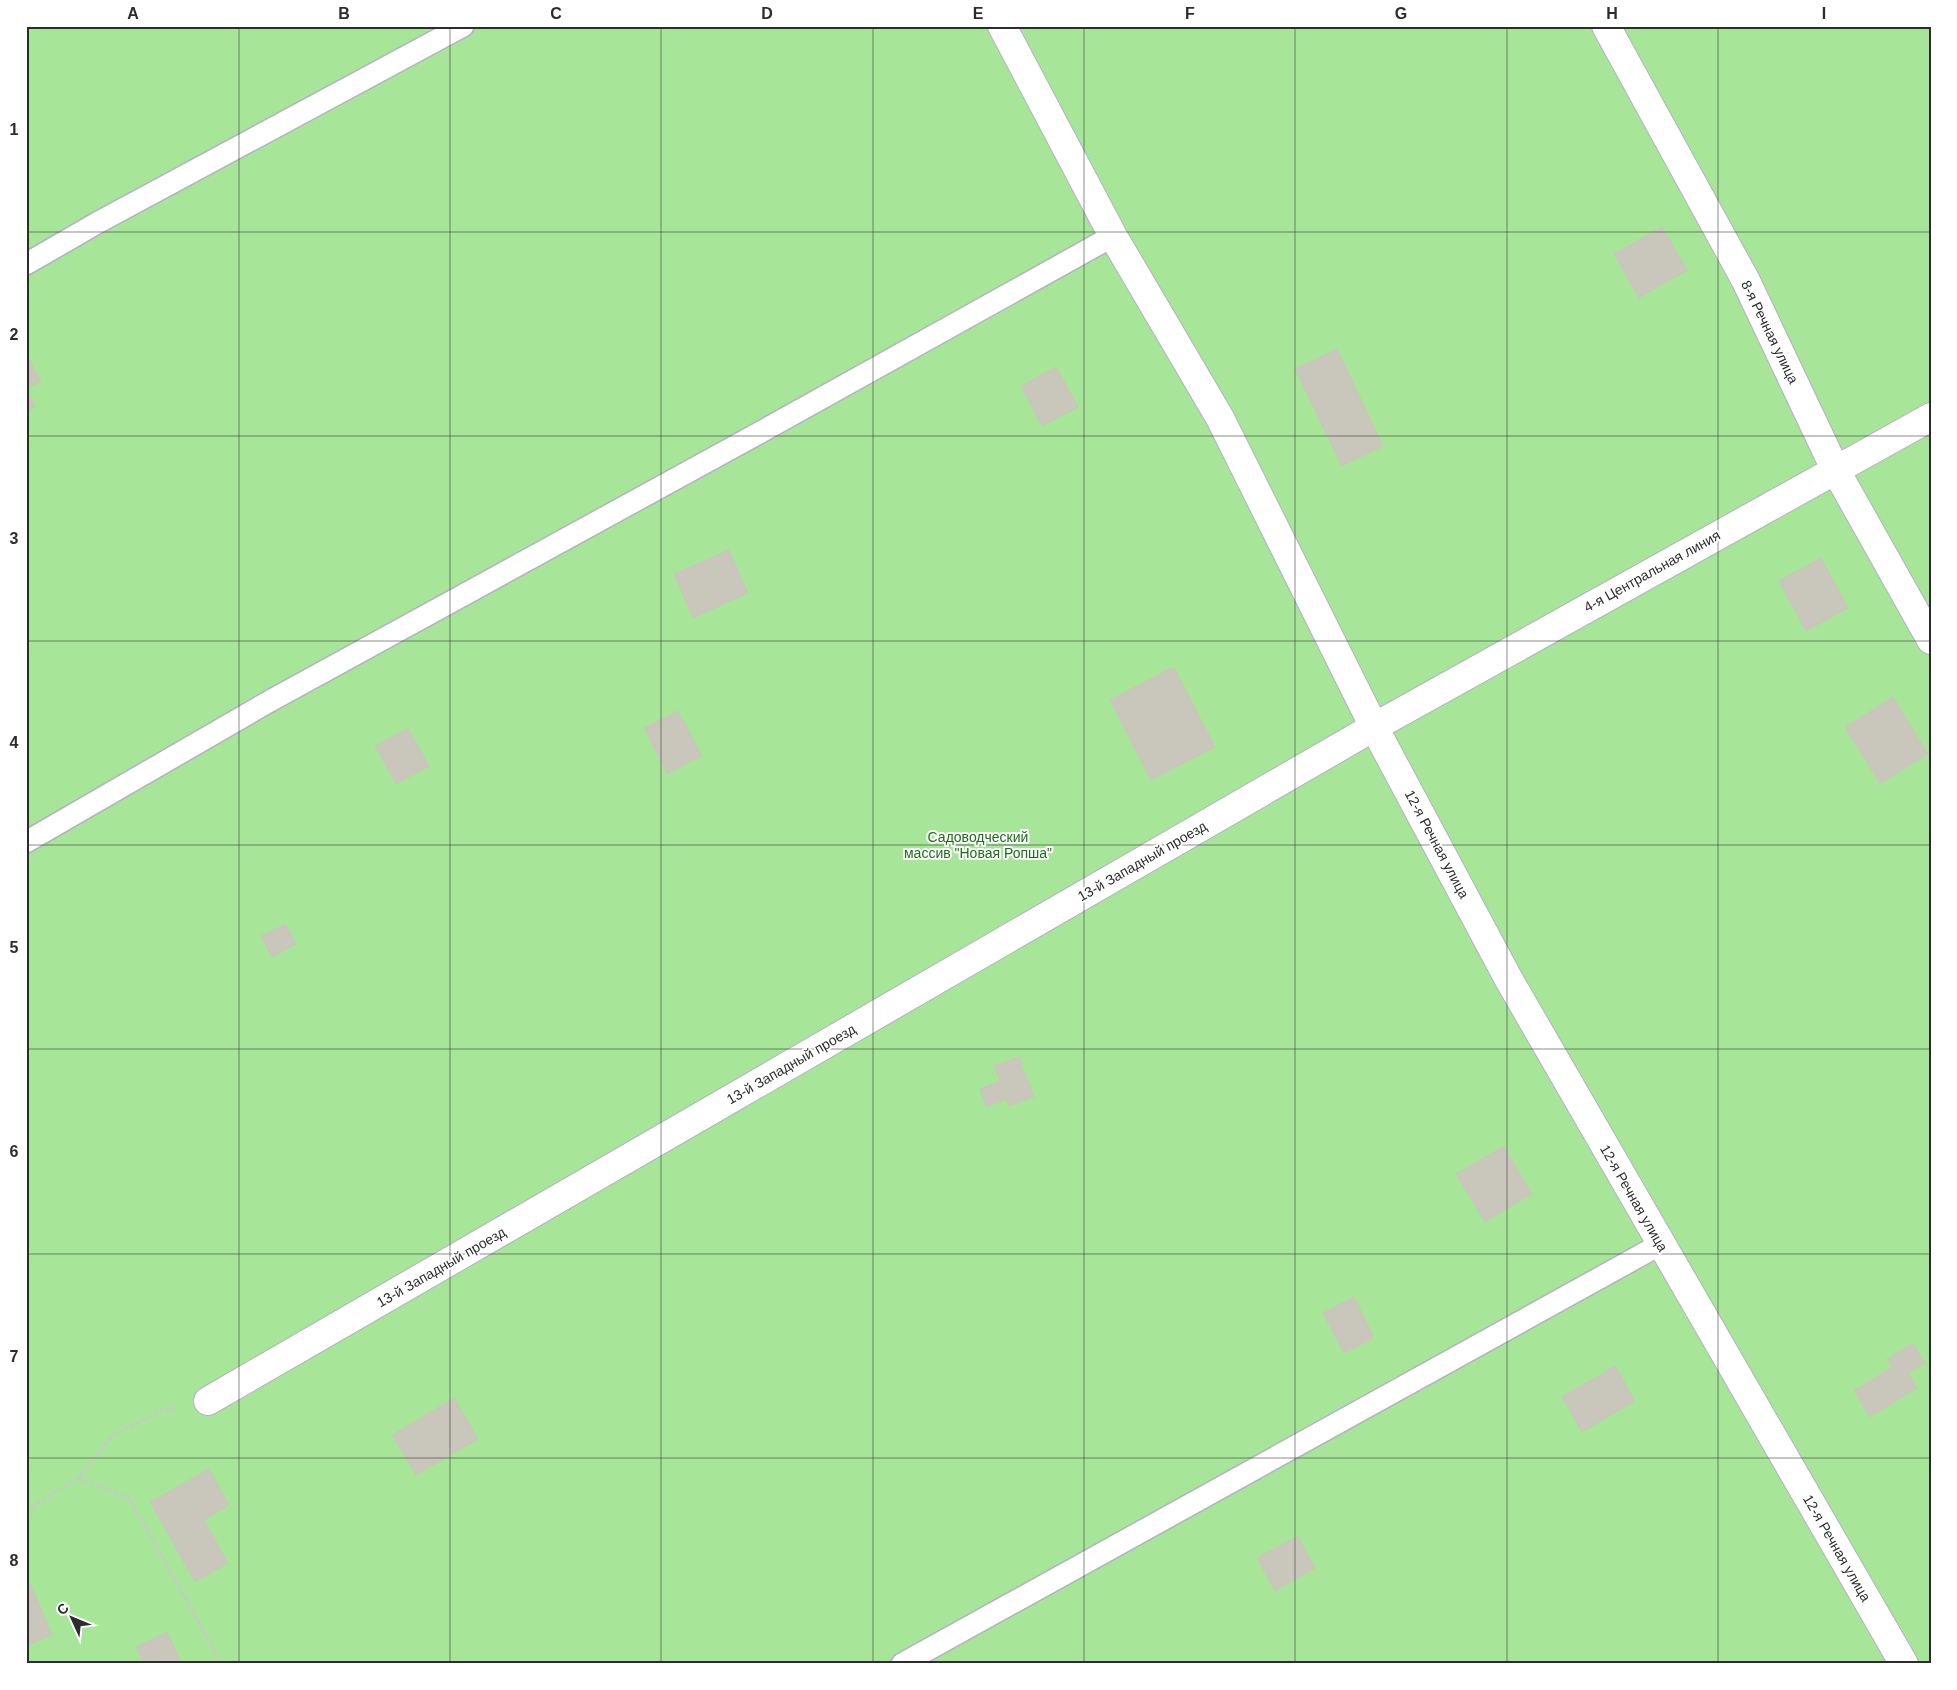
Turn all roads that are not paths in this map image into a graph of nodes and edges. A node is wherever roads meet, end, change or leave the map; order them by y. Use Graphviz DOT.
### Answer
graph roads {
  1 [pos="463,26"];
  2 [pos="1002,26"];
  3 [pos="1606,26"];
  4 [pos="1113,236"];
  5 [pos="26,264"];
  6 [pos="1931,417"];
  7 [pos="1835,469"];
  8 [pos="1931,640"];
  9 [pos="1374,726"];
  10 [pos="26,842"];
  11 [pos="1661,1244"];
  12 [pos="208,1401"];
  13 [pos="902,1664"];
  14 [pos="1904,1664"];
  1 -- 5 [label="lane"];
  2 -- 4 [label="street, 12-я Речная улица"];
  3 -- 7 [label="street, 8-я Речная улица"];
  4 -- 9 [label="street, 12-я Речная улица"];
  4 -- 10 [label="lane"];
  6 -- 7 [label="street, 4-я Центральная линия"];
  7 -- 8 [label="street, 8-я Речная улица"];
  7 -- 9 [label="street, 4-я Центральная линия"];
  9 -- 11 [label="street, 12-я Речная улица"];
  9 -- 12 [label="street, 13-й Западный проезд"];
  11 -- 13 [label="lane"];
  11 -- 14 [label="street, 12-я Речная улица"];
}
